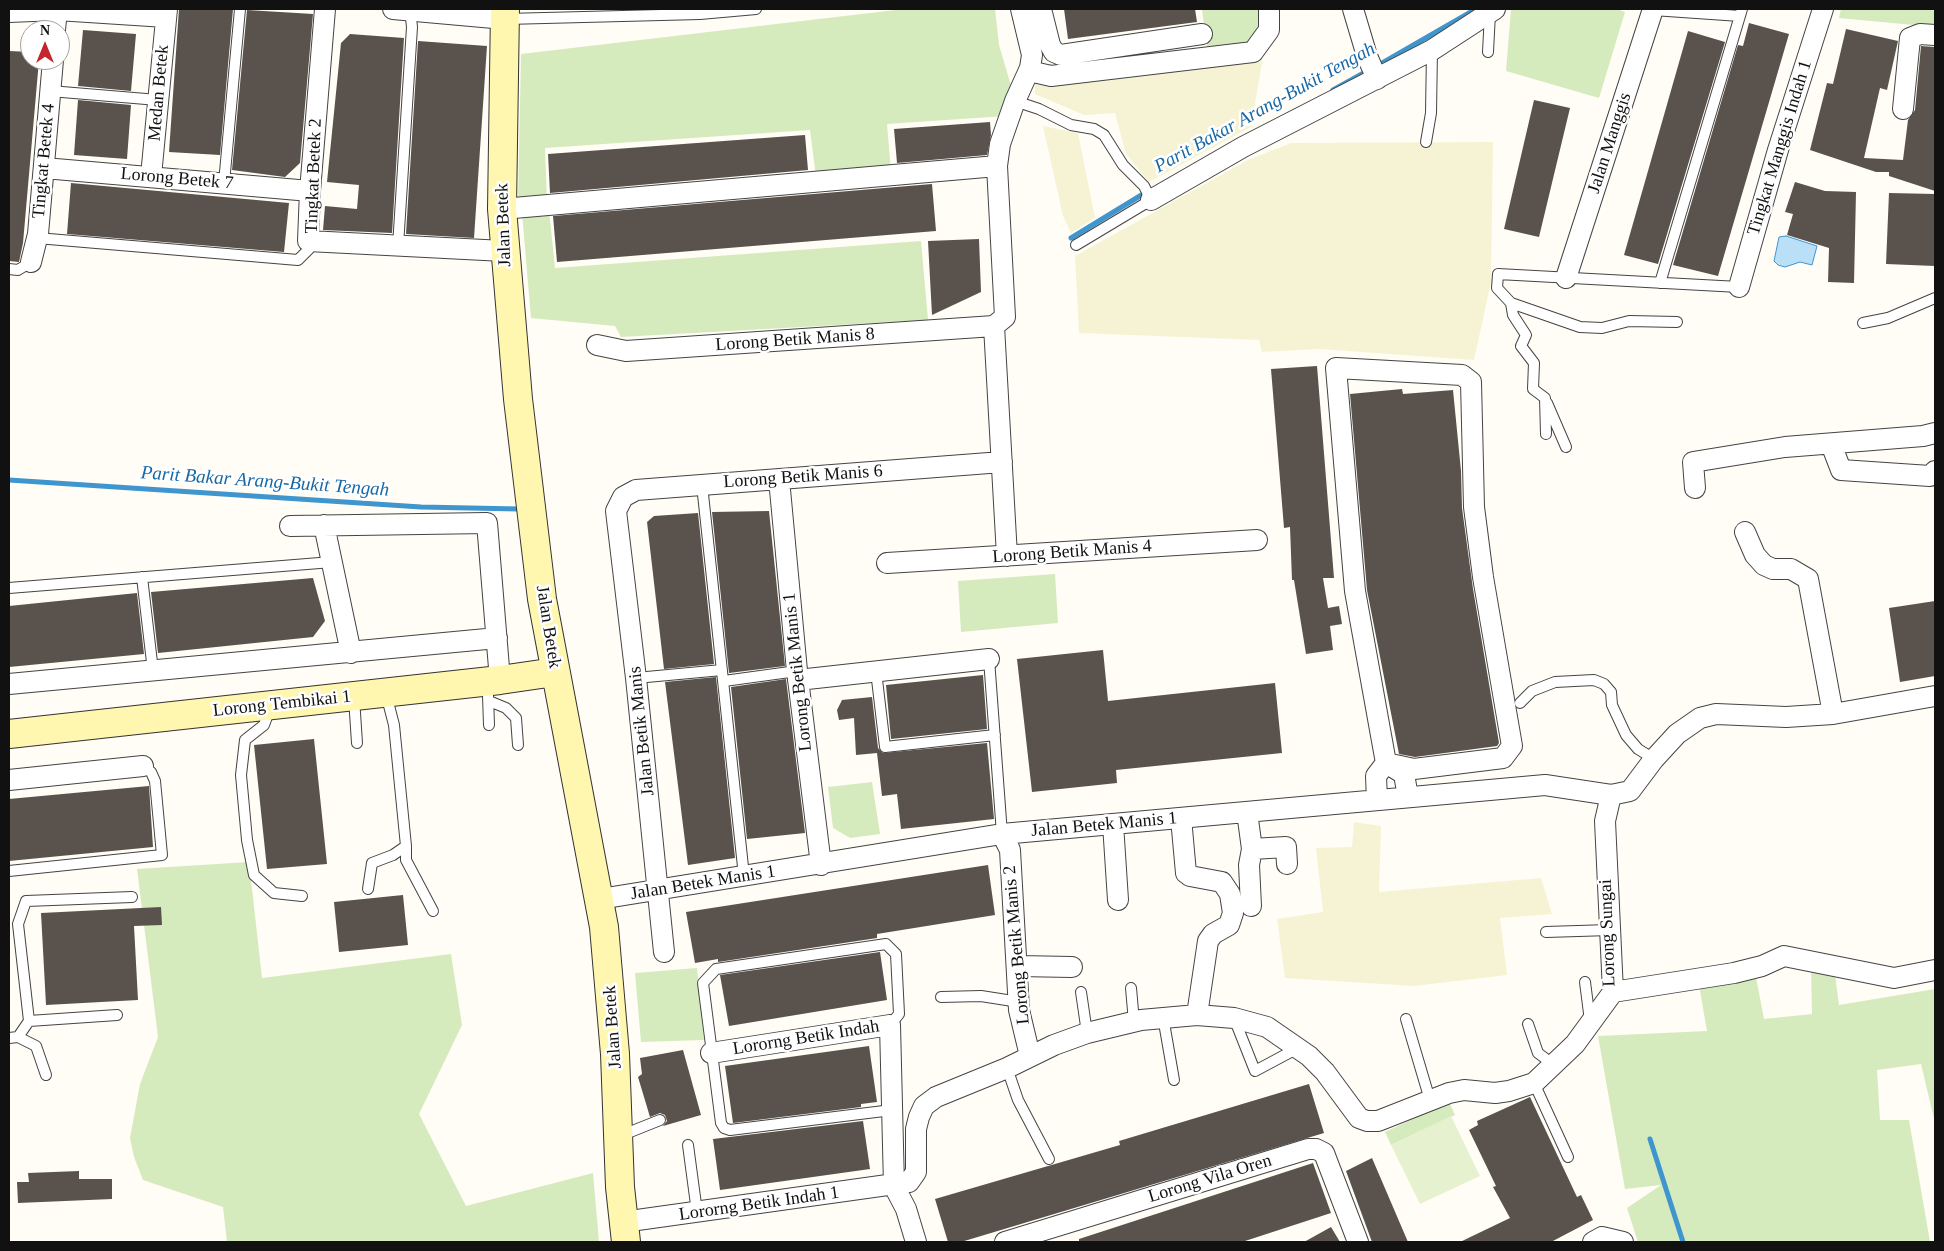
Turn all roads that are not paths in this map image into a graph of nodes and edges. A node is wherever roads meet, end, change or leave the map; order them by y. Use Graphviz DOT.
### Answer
graph roads {
  1 [pos="57,9"];
  2 [pos="240,9"];
  3 [pos="325,9"];
  4 [pos="405,9"];
  5 [pos="756,9"];
  6 [pos="1021,9"];
  7 [pos="1041,9"];
  8 [pos="1269,9"];
  9 [pos="1353,9"];
  10 [pos="1651,9"];
  11 [pos="1823,9"];
  12 [pos="700,11"];
  13 [pos="1493,11"];
  14 [pos="9,12"];
  15 [pos="635,12"];
  16 [pos="1741,12"];
  17 [pos="166,13"];
  18 [pos="580,13"];
  19 [pos="505,14"];
  20 [pos="1202,34"];
  21 [pos="1935,35"];
  22 [pos="1432,50"];
  23 [pos="1488,52"];
  24 [pos="1373,69"];
  25 [pos="52,70"];
  26 [pos="1029,71"];
  27 [pos="50,91"];
  28 [pos="158,100"];
  29 [pos="1015,101"];
  30 [pos="1903,109"];
  31 [pos="1426,142"];
  32 [pos="997,166"];
  33 [pos="44,168"];
  34 [pos="151,176"];
  35 [pos="224,183"];
  36 [pos="310,191"];
  37 [pos="1148,193"];
  38 [pos="502,209"];
  39 [pos="37,238"];
  40 [pos="308,241"];
  41 [pos="1076,245"];
  42 [pos="398,246"];
  43 [pos="504,251"];
  44 [pos="31,262"];
  45 [pos="9,269"];
  46 [pos="1566,278"];
  47 [pos="1660,283"];
  48 [pos="1739,288"];
  49 [pos="1935,298"];
  50 [pos="1511,303"];
  51 [pos="1677,322"];
  52 [pos="1863,323"];
  53 [pos="994,326"];
  54 [pos="597,345"];
  55 [pos="1545,398"];
  56 [pos="1935,433"];
  57 [pos="1546,434"];
  58 [pos="1831,444"];
  59 [pos="1566,447"];
  60 [pos="1002,462"];
  61 [pos="1935,470"];
  62 [pos="779,479"];
  63 [pos="702,485"];
  64 [pos="1695,488"];
  65 [pos="616,511"];
  66 [pos="324,525"];
  67 [pos="290,526"];
  68 [pos="1745,532"];
  69 [pos="1257,540"];
  70 [pos="1007,556"];
  71 [pos="332,562"];
  72 [pos="887,564"];
  73 [pos="142,577"];
  74 [pos="9,588"];
  75 [pos="497,638"];
  76 [pos="351,653"];
  77 [pos="989,659"];
  78 [pos="722,670"];
  79 [pos="153,671"];
  80 [pos="876,671"];
  81 [pos="554,672"];
  82 [pos="798,675"];
  83 [pos="636,678"];
  84 [pos="724,681"];
  85 [pos="9,684"];
  86 [pos="492,688"];
  87 [pos="386,693"];
  88 [pos="354,696"];
  89 [pos="1935,696"];
  90 [pos="1520,704"];
  91 [pos="271,706"];
  92 [pos="1833,714"];
  93 [pos="489,725"];
  94 [pos="9,734"];
  95 [pos="995,735"];
  96 [pos="357,743"];
  97 [pos="518,745"];
  98 [pos="1654,760"];
  99 [pos="1386,763"];
  100 [pos="143,766"];
  101 [pos="9,780"];
  102 [pos="1611,795"];
  103 [pos="1408,797"];
  104 [pos="1376,800"];
  105 [pos="1248,812"];
  106 [pos="1181,818"];
  107 [pos="1113,824"];
  108 [pos="1002,834"];
  109 [pos="406,846"];
  110 [pos="1252,849"];
  111 [pos="821,864"];
  112 [pos="1287,864"];
  113 [pos="9,871"];
  114 [pos="744,876"];
  115 [pos="368,889"];
  116 [pos="658,891"];
  117 [pos="302,896"];
  118 [pos="132,897"];
  119 [pos="600,899"];
  120 [pos="1118,900"];
  121 [pos="1251,906"];
  122 [pos="433,911"];
  123 [pos="1610,930"];
  124 [pos="1546,932"];
  125 [pos="664,952"];
  126 [pos="1018,966"];
  127 [pos="1072,967"];
  128 [pos="1935,970"];
  129 [pos="1584,982"];
  130 [pos="1132,988"];
  131 [pos="1080,992"];
  132 [pos="1613,992"];
  133 [pos="941,997"];
  134 [pos="1019,1002"];
  135 [pos="117,1015"];
  136 [pos="1196,1015"];
  137 [pos="1163,1017"];
  138 [pos="1234,1018"];
  139 [pos="1406,1019"];
  140 [pos="29,1021"];
  141 [pos="1134,1022"];
  142 [pos="1591,1022"];
  143 [pos="1528,1024"];
  144 [pos="890,1025"];
  145 [pos="1088,1033"];
  146 [pos="14,1038"];
  147 [pos="1298,1048"];
  148 [pos="711,1053"];
  149 [pos="1030,1056"];
  150 [pos="1554,1065"];
  151 [pos="1007,1068"];
  152 [pos="46,1075"];
  153 [pos="1174,1080"];
  154 [pos="1534,1083"];
  155 [pos="1430,1100"];
  156 [pos="892,1110"];
  157 [pos="660,1120"];
  158 [pos="619,1136"];
  159 [pos="688,1144"];
  160 [pos="1568,1157"];
  161 [pos="1049,1159"];
  162 [pos="894,1186"];
  163 [pos="697,1212"];
  164 [pos="625,1232"];
  165 [pos="916,1242"];
  166 [pos="1005,1242"];
  167 [pos="1358,1242"];
  168 [pos="1593,1242"];
  169 [pos="1623,1242"];
  1 -- 14 [label="street"];
  1 -- 17 [label="street"];
  2 -- 35 [label="lane"];
  3 -- 36 [label="street, Tingkat Betek 2"];
  4 -- 19 [label="street"];
  4 -- 42 [label="lane"];
  5 -- 12 [label="lane"];
  6 -- 26 [label="street"];
  7 -- 20 [label="street"];
  8 -- 26 [label="street"];
  9 -- 24 [label="street"];
  10 -- 16 [label="lane"];
  10 -- 46 [label="street, Jalan Manggis"];
  11 -- 48 [label="street, Tingkat Manggis Indah 1"];
  12 -- 15 [label="lane"];
  13 -- 22 [label="street"];
  13 -- 23 [label="lane"];
  15 -- 18 [label="lane"];
  16 -- 47 [label="lane"];
  17 -- 28 [label="street, Medan Betek"];
  18 -- 19 [label="lane"];
  19 -- 38 [label="street, Jalan Betek"];
  21 -- 30 [label="street"];
  22 -- 24 [label="street"];
  22 -- 31 [label="lane"];
  24 -- 37 [label="street"];
  25 -- 27 [label="street, Tingkat Betek 4"];
  26 -- 29 [label="street"];
  27 -- 28 [label="lane"];
  27 -- 33 [label="street, Tingkat Betek 4"];
  28 -- 34 [label="street, Medan Betek"];
  29 -- 32 [label="street"];
  29 -- 37 [label="lane"];
  32 -- 38 [label="street"];
  32 -- 53 [label="street"];
  33 -- 34 [label="street, Lorong Betek 7"];
  33 -- 39 [label="street, Tingkat Betek 4"];
  34 -- 35 [label="street, Lorong Betek 7"];
  35 -- 36 [label="street, Lorong Betek 7"];
  36 -- 40 [label="street, Tingkat Betek 2"];
  37 -- 41 [label="lane"];
  38 -- 43 [label="street, Jalan Betek"];
  39 -- 40 [label="lane"];
  39 -- 44 [label="street, Tingkat Betek 4"];
  40 -- 42 [label="street, Tingkat Betek 2"];
  42 -- 43 [label="street, Tingkat Betek 2"];
  43 -- 81 [label="street, Jalan Betek"];
  44 -- 45 [label="lane"];
  46 -- 47 [label="lane"];
  46 -- 50 [label="lane"];
  47 -- 48 [label="lane"];
  49 -- 52 [label="lane"];
  50 -- 51 [label="lane"];
  50 -- 55 [label="lane"];
  53 -- 54 [label="street, Lorong Betik Manis 8"];
  53 -- 60 [label="street"];
  55 -- 57 [label="lane"];
  55 -- 59 [label="lane"];
  56 -- 58 [label="street"];
  58 -- 61 [label="street"];
  58 -- 64 [label="street"];
  60 -- 62 [label="street, Lorong Betik Manis 6"];
  60 -- 70 [label="street"];
  62 -- 63 [label="street, Lorong Betik Manis 6"];
  62 -- 82 [label="street, Lorong Betik Manis 1"];
  63 -- 65 [label="street, Lorong Betik Manis 6"];
  63 -- 78 [label="lane"];
  65 -- 83 [label="street, Jalan Betik Manis"];
  66 -- 67 [label="street"];
  66 -- 71 [label="street"];
  66 -- 75 [label="street"];
  68 -- 92 [label="street"];
  69 -- 70 [label="street, Lorong Betik Manis 4"];
  70 -- 72 [label="street, Lorong Betik Manis 4"];
  71 -- 73 [label="lane"];
  71 -- 76 [label="street"];
  73 -- 74 [label="lane"];
  73 -- 79 [label="lane"];
  75 -- 76 [label="street"];
  75 -- 86 [label="street"];
  76 -- 79 [label="street"];
  77 -- 80 [label="street"];
  77 -- 95 [label="lane"];
  78 -- 83 [label="lane"];
  78 -- 84 [label="lane"];
  79 -- 85 [label="street"];
  80 -- 82 [label="street"];
  80 -- 95 [label="lane"];
  81 -- 86 [label="street, Lorong Tembikai 1"];
  81 -- 119 [label="street, Jalan Betek"];
  82 -- 84 [label="lane"];
  82 -- 111 [label="street, Lorong Betik Manis 1"];
  83 -- 116 [label="street, Jalan Betik Manis"];
  84 -- 114 [label="lane"];
  86 -- 87 [label="street, Lorong Tembikai 1"];
  86 -- 93 [label="lane"];
  86 -- 97 [label="lane"];
  87 -- 88 [label="street, Lorong Tembikai 1"];
  87 -- 109 [label="lane"];
  88 -- 91 [label="street, Lorong Tembikai 1"];
  88 -- 96 [label="lane"];
  89 -- 92 [label="street"];
  90 -- 98 [label="lane"];
  91 -- 94 [label="street, Lorong Tembikai 1"];
  91 -- 117 [label="lane"];
  92 -- 98 [label="street"];
  95 -- 108 [label="lane"];
  98 -- 102 [label="street"];
  99 -- 99 [label="street"];
  99 -- 103 [label="street"];
  99 -- 104 [label="street"];
  100 -- 101 [label="street"];
  100 -- 113 [label="lane"];
  102 -- 103 [label="street, Jalan Betek Manis 1"];
  102 -- 123 [label="street, Lorong Sungai"];
  103 -- 104 [label="street, Jalan Betek Manis 1"];
  104 -- 105 [label="street, Jalan Betek Manis 1"];
  105 -- 106 [label="street, Jalan Betek Manis 1"];
  105 -- 110 [label="street"];
  106 -- 107 [label="street, Jalan Betek Manis 1"];
  106 -- 136 [label="street"];
  107 -- 108 [label="street, Jalan Betek Manis 1"];
  107 -- 120 [label="street"];
  108 -- 111 [label="street, Jalan Betek Manis 1"];
  108 -- 126 [label="street, Lorong Betik Manis 2"];
  109 -- 115 [label="lane"];
  109 -- 122 [label="lane"];
  110 -- 112 [label="street"];
  110 -- 121 [label="street"];
  111 -- 114 [label="street, Jalan Betek Manis 1"];
  114 -- 116 [label="street, Jalan Betek Manis 1"];
  116 -- 119 [label="street, Jalan Betek Manis 1"];
  116 -- 125 [label="street, Jalan Betik Manis"];
  118 -- 140 [label="lane"];
  119 -- 158 [label="street, Jalan Betek"];
  123 -- 124 [label="lane"];
  123 -- 132 [label="street, Lorong Sungai"];
  126 -- 127 [label="street"];
  126 -- 134 [label="street, Lorong Betik Manis 2"];
  128 -- 132 [label="street"];
  129 -- 142 [label="lane"];
  130 -- 141 [label="lane"];
  131 -- 145 [label="lane"];
  132 -- 142 [label="street, Lorong Sungai"];
  133 -- 134 [label="lane"];
  134 -- 149 [label="street, Lorong Betik Manis 2"];
  135 -- 140 [label="lane"];
  136 -- 137 [label="street, Lorong Sungai"];
  136 -- 138 [label="street, Lorong Sungai"];
  137 -- 141 [label="street, Lorong Sungai"];
  137 -- 153 [label="lane"];
  138 -- 147 [label="street, Lorong Sungai"];
  138 -- 147 [label="lane"];
  139 -- 155 [label="lane"];
  140 -- 146 [label="lane"];
  141 -- 145 [label="street, Lorong Sungai"];
  142 -- 150 [label="street, Lorong Sungai"];
  143 -- 150 [label="lane"];
  144 -- 148 [label="street, Lororng Betik Indah"];
  144 -- 148 [label="lane"];
  144 -- 156 [label="street, Lororng Betik Indah"];
  145 -- 149 [label="street, Lorong Sungai"];
  146 -- 152 [label="lane"];
  147 -- 155 [label="street, Lorong Sungai"];
  148 -- 156 [label="lane"];
  149 -- 151 [label="street, Lorong Sungai"];
  150 -- 154 [label="street, Lorong Sungai"];
  151 -- 161 [label="lane"];
  151 -- 162 [label="street, Lorong Sungai"];
  154 -- 155 [label="street, Lorong Sungai"];
  154 -- 160 [label="lane"];
  156 -- 162 [label="street, Lororng Betik Indah"];
  157 -- 158 [label="lane"];
  158 -- 164 [label="street, Jalan Betek"];
  159 -- 163 [label="lane"];
  162 -- 163 [label="street, Lororng Betik Indah 1"];
  162 -- 165 [label="street"];
  163 -- 164 [label="street, Lororng Betik Indah 1"];
  166 -- 167 [label="street, Lorong Vila Oren"];
  168 -- 169 [label="street"];
}
